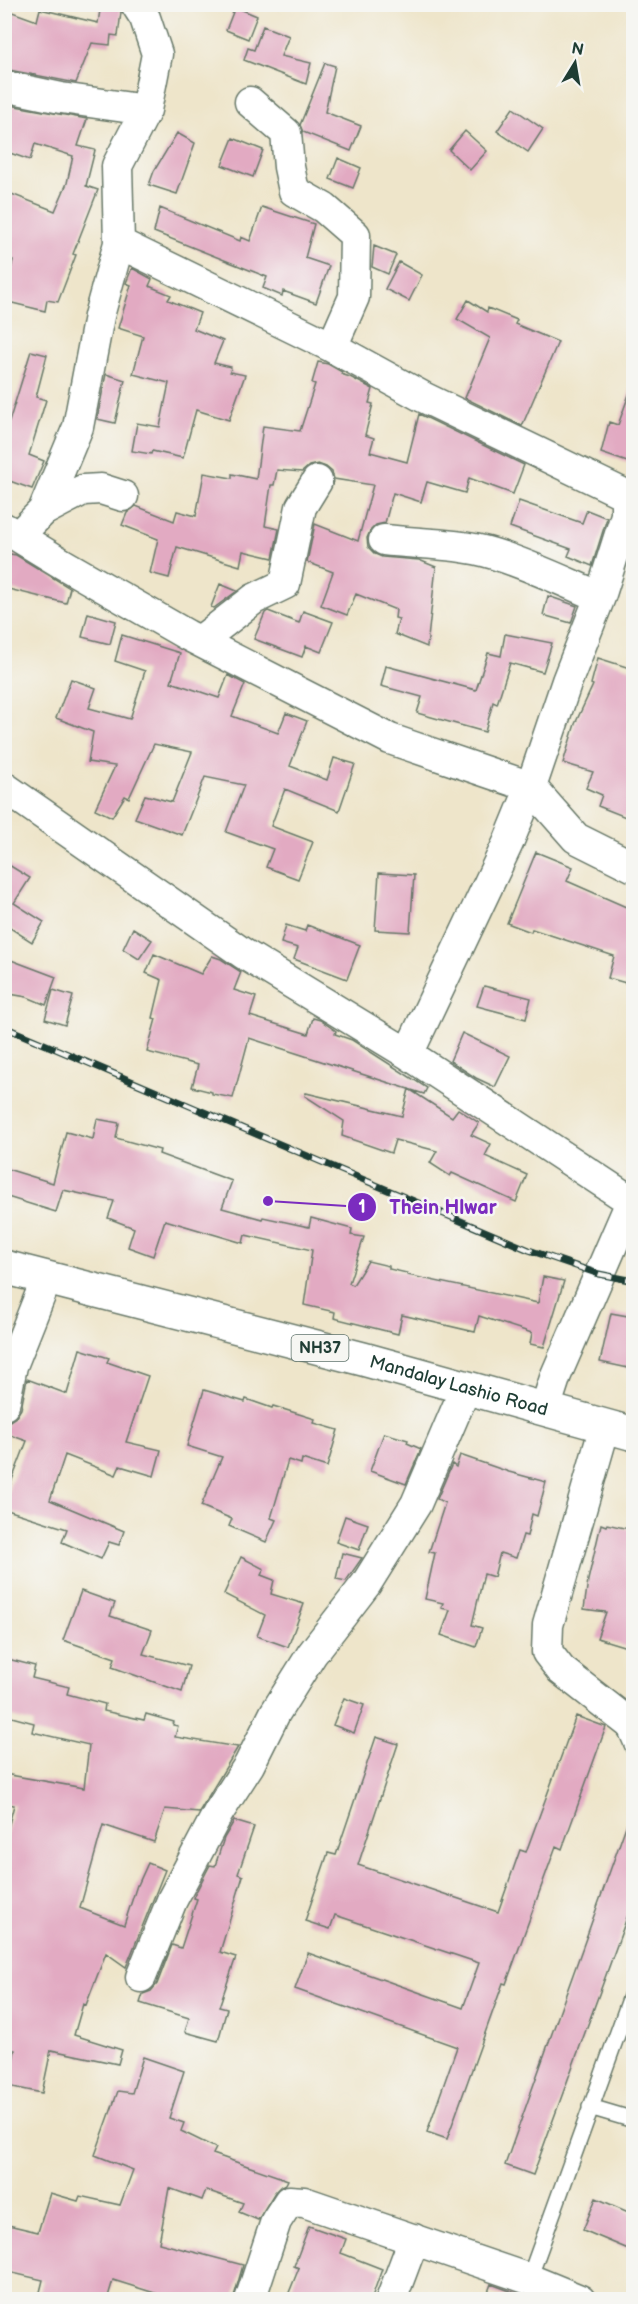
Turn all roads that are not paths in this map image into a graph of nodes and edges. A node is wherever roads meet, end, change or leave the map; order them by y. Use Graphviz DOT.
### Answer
graph roads {
  1 [pos="136,4"];
  2 [pos="4,86"];
  3 [pos="250,102"];
  4 [pos="146,110"];
  5 [pos="119,243"];
  6 [pos="332,347"];
  7 [pos="317,481"];
  8 [pos="123,496"];
  9 [pos="43,511"];
  10 [pos="11,532"];
  11 [pos="384,540"];
  12 [pos="600,597"];
  13 [pos="200,641"];
  14 [pos="4,787"];
  15 [pos="531,787"];
  16 [pos="633,867"];
  17 [pos="408,1054"];
  18 [pos="632,1198"];
  19 [pos="623,1247"];
  20 [pos="4,1267"];
  21 [pos="47,1278"];
  22 [pos="466,1387"];
  23 [pos="4,1405"];
  24 [pos="546,1410"];
  25 [pos="619,1430"];
  26 [pos="627,1723"];
  27 [pos="633,1749"];
  28 [pos="141,1977"];
  29 [pos="633,1988"];
  30 [pos="590,2107"];
  31 [pos="633,2120"];
  32 [pos="414,2239"];
  33 [pos="526,2289"];
  34 [pos="250,2300"];
  35 [pos="391,2300"];
  36 [pos="580,2300"];
  1 -- 4 [label="street"];
  2 -- 4 [label="street"];
  3 -- 6 [label="street"];
  4 -- 5 [label="street"];
  5 -- 6 [label="street"];
  5 -- 9 [label="street"];
  6 -- 12 [label="street"];
  7 -- 13 [label="street"];
  8 -- 9 [label="street"];
  9 -- 10 [label="street"];
  10 -- 13 [label="street"];
  11 -- 12 [label="street"];
  12 -- 15 [label="street"];
  13 -- 15 [label="street"];
  14 -- 17 [label="street"];
  15 -- 16 [label="street"];
  15 -- 17 [label="street"];
  17 -- 18 [label="street"];
  18 -- 19 [label="street"];
  19 -- 24 [label="street"];
  20 -- 21 [label="highway, Mandalay Lashio Road / NH37"];
  21 -- 22 [label="highway, Mandalay Lashio Road / NH37"];
  21 -- 23 [label="street"];
  22 -- 24 [label="highway, Mandalay Lashio Road / NH37"];
  22 -- 28 [label="street"];
  24 -- 25 [label="highway, Mandalay Lashio Road / NH37"];
  25 -- 26 [label="street"];
  26 -- 27 [label="lane"];
  29 -- 30 [label="lane"];
  30 -- 31 [label="lane"];
  30 -- 33 [label="lane"];
  32 -- 33 [label="street"];
  32 -- 34 [label="street"];
  32 -- 35 [label="street"];
  33 -- 36 [label="street"];
}
